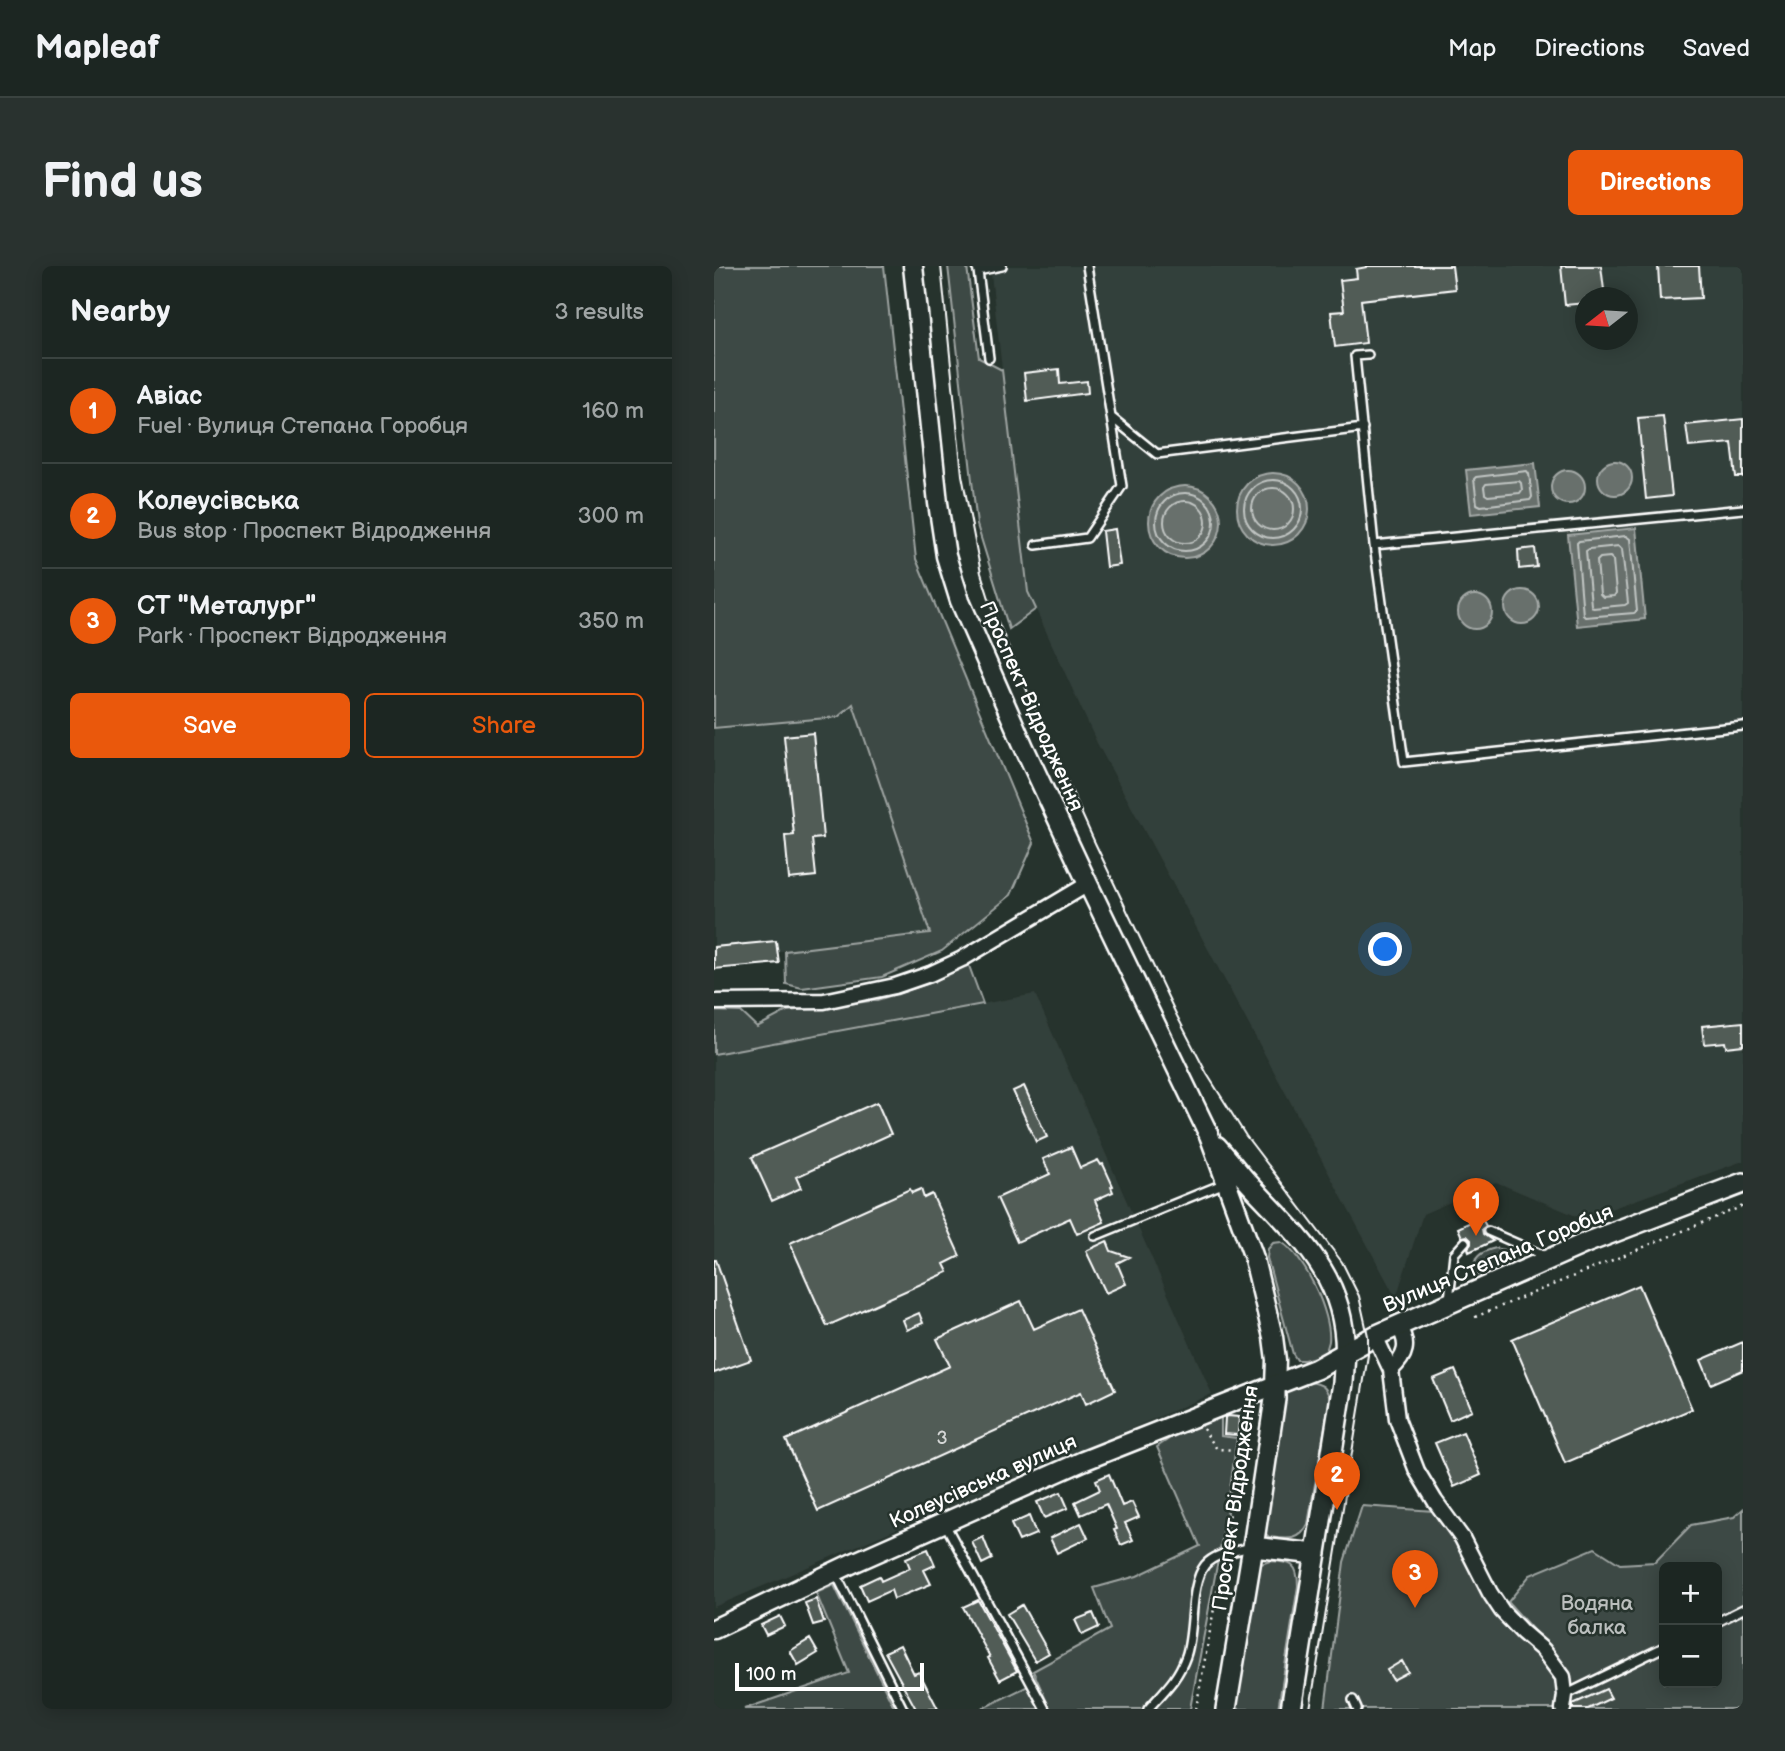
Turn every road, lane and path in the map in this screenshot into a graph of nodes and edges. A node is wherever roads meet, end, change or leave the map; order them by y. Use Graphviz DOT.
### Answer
graph roads {
  1 [pos="913,266"];
  2 [pos="1002,266"];
  3 [pos="1087,266"];
  4 [pos="977,269"];
  5 [pos="1368,355"];
  6 [pos="989,358"];
  7 [pos="1111,417"];
  8 [pos="1363,428"];
  9 [pos="1743,509"];
  10 [pos="1036,545"];
  11 [pos="1374,545"];
  12 [pos="1743,726"];
  13 [pos="1088,884"];
  14 [pos="714,1002"];
  15 [pos="1209,1135"];
  16 [pos="1743,1182"];
  17 [pos="1226,1183"];
  18 [pos="1743,1206"];
  19 [pos="1488,1231"];
  20 [pos="1095,1236"];
  21 [pos="1465,1242"];
  22 [pos="1551,1259"];
  23 [pos="1449,1304"];
  24 [pos="1475,1317"];
  25 [pos="1398,1326"];
  26 [pos="1375,1336"];
  27 [pos="1345,1353"];
  28 [pos="1391,1370"];
  29 [pos="1275,1385"];
  30 [pos="1194,1417"];
  31 [pos="1238,1450"];
  32 [pos="944,1522"];
  33 [pos="1253,1547"];
  34 [pos="1316,1554"];
  35 [pos="835,1572"];
  36 [pos="1743,1609"];
  37 [pos="1722,1620"];
  38 [pos="714,1629"];
  39 [pos="1659,1650"];
  40 [pos="1353,1700"];
  41 [pos="1564,1702"];
  42 [pos="903,1709"];
  43 [pos="1045,1709"];
  44 [pos="1148,1709"];
  45 [pos="1226,1709"];
  46 [pos="1291,1709"];
  47 [pos="1357,1709"];
  1 -- 13 [label="street, Проспект Відродження"];
  2 -- 4 [label="lane"];
  3 -- 7 [label="lane"];
  4 -- 6 [label="lane"];
  5 -- 8 [label="lane"];
  7 -- 8 [label="lane"];
  7 -- 10 [label="lane"];
  8 -- 11 [label="lane"];
  9 -- 11 [label="lane"];
  11 -- 12 [label="lane"];
  13 -- 14 [label="street"];
  13 -- 15 [label="street, Проспект Відродження"];
  15 -- 17 [label="street, Проспект Відродження"];
  15 -- 27 [label="street, Проспект Відродження"];
  16 -- 22 [label="main road, Вулиця Степана Горобця"];
  17 -- 20 [label="lane"];
  17 -- 29 [label="street, Проспект Відродження"];
  18 -- 24 [label="path"];
  19 -- 22 [label="lane"];
  21 -- 23 [label="lane"];
  22 -- 23 [label="main road, Вулиця Степана Горобця"];
  23 -- 25 [label="main road, Вулиця Степана Горобця"];
  25 -- 26 [label="main road, Вулиця Степана Горобця"];
  25 -- 28 [label="street"];
  26 -- 27 [label="main road, Вулиця Степана Горобця"];
  26 -- 28 [label="street"];
  27 -- 29 [label="main road, Вулиця Степана Горобця"];
  27 -- 34 [label="main road, Проспект Відродження"];
  28 -- 41 [label="street"];
  29 -- 30 [label="street, Колеусівська вулиця"];
  29 -- 33 [label="main road, Проспект Відродження"];
  30 -- 31 [label="path"];
  30 -- 32 [label="street, Колеусівська вулиця"];
  32 -- 35 [label="street, Колеусівська вулиця"];
  32 -- 43 [label="lane"];
  33 -- 34 [label="main road"];
  33 -- 44 [label="lane"];
  33 -- 45 [label="main road, Проспект Відродження"];
  34 -- 46 [label="main road, Проспект Відродження"];
  35 -- 38 [label="street, Колеусівська вулиця"];
  35 -- 42 [label="lane"];
  36 -- 37 [label="lane"];
  39 -- 41 [label="lane"];
  40 -- 47 [label="lane"];
}
